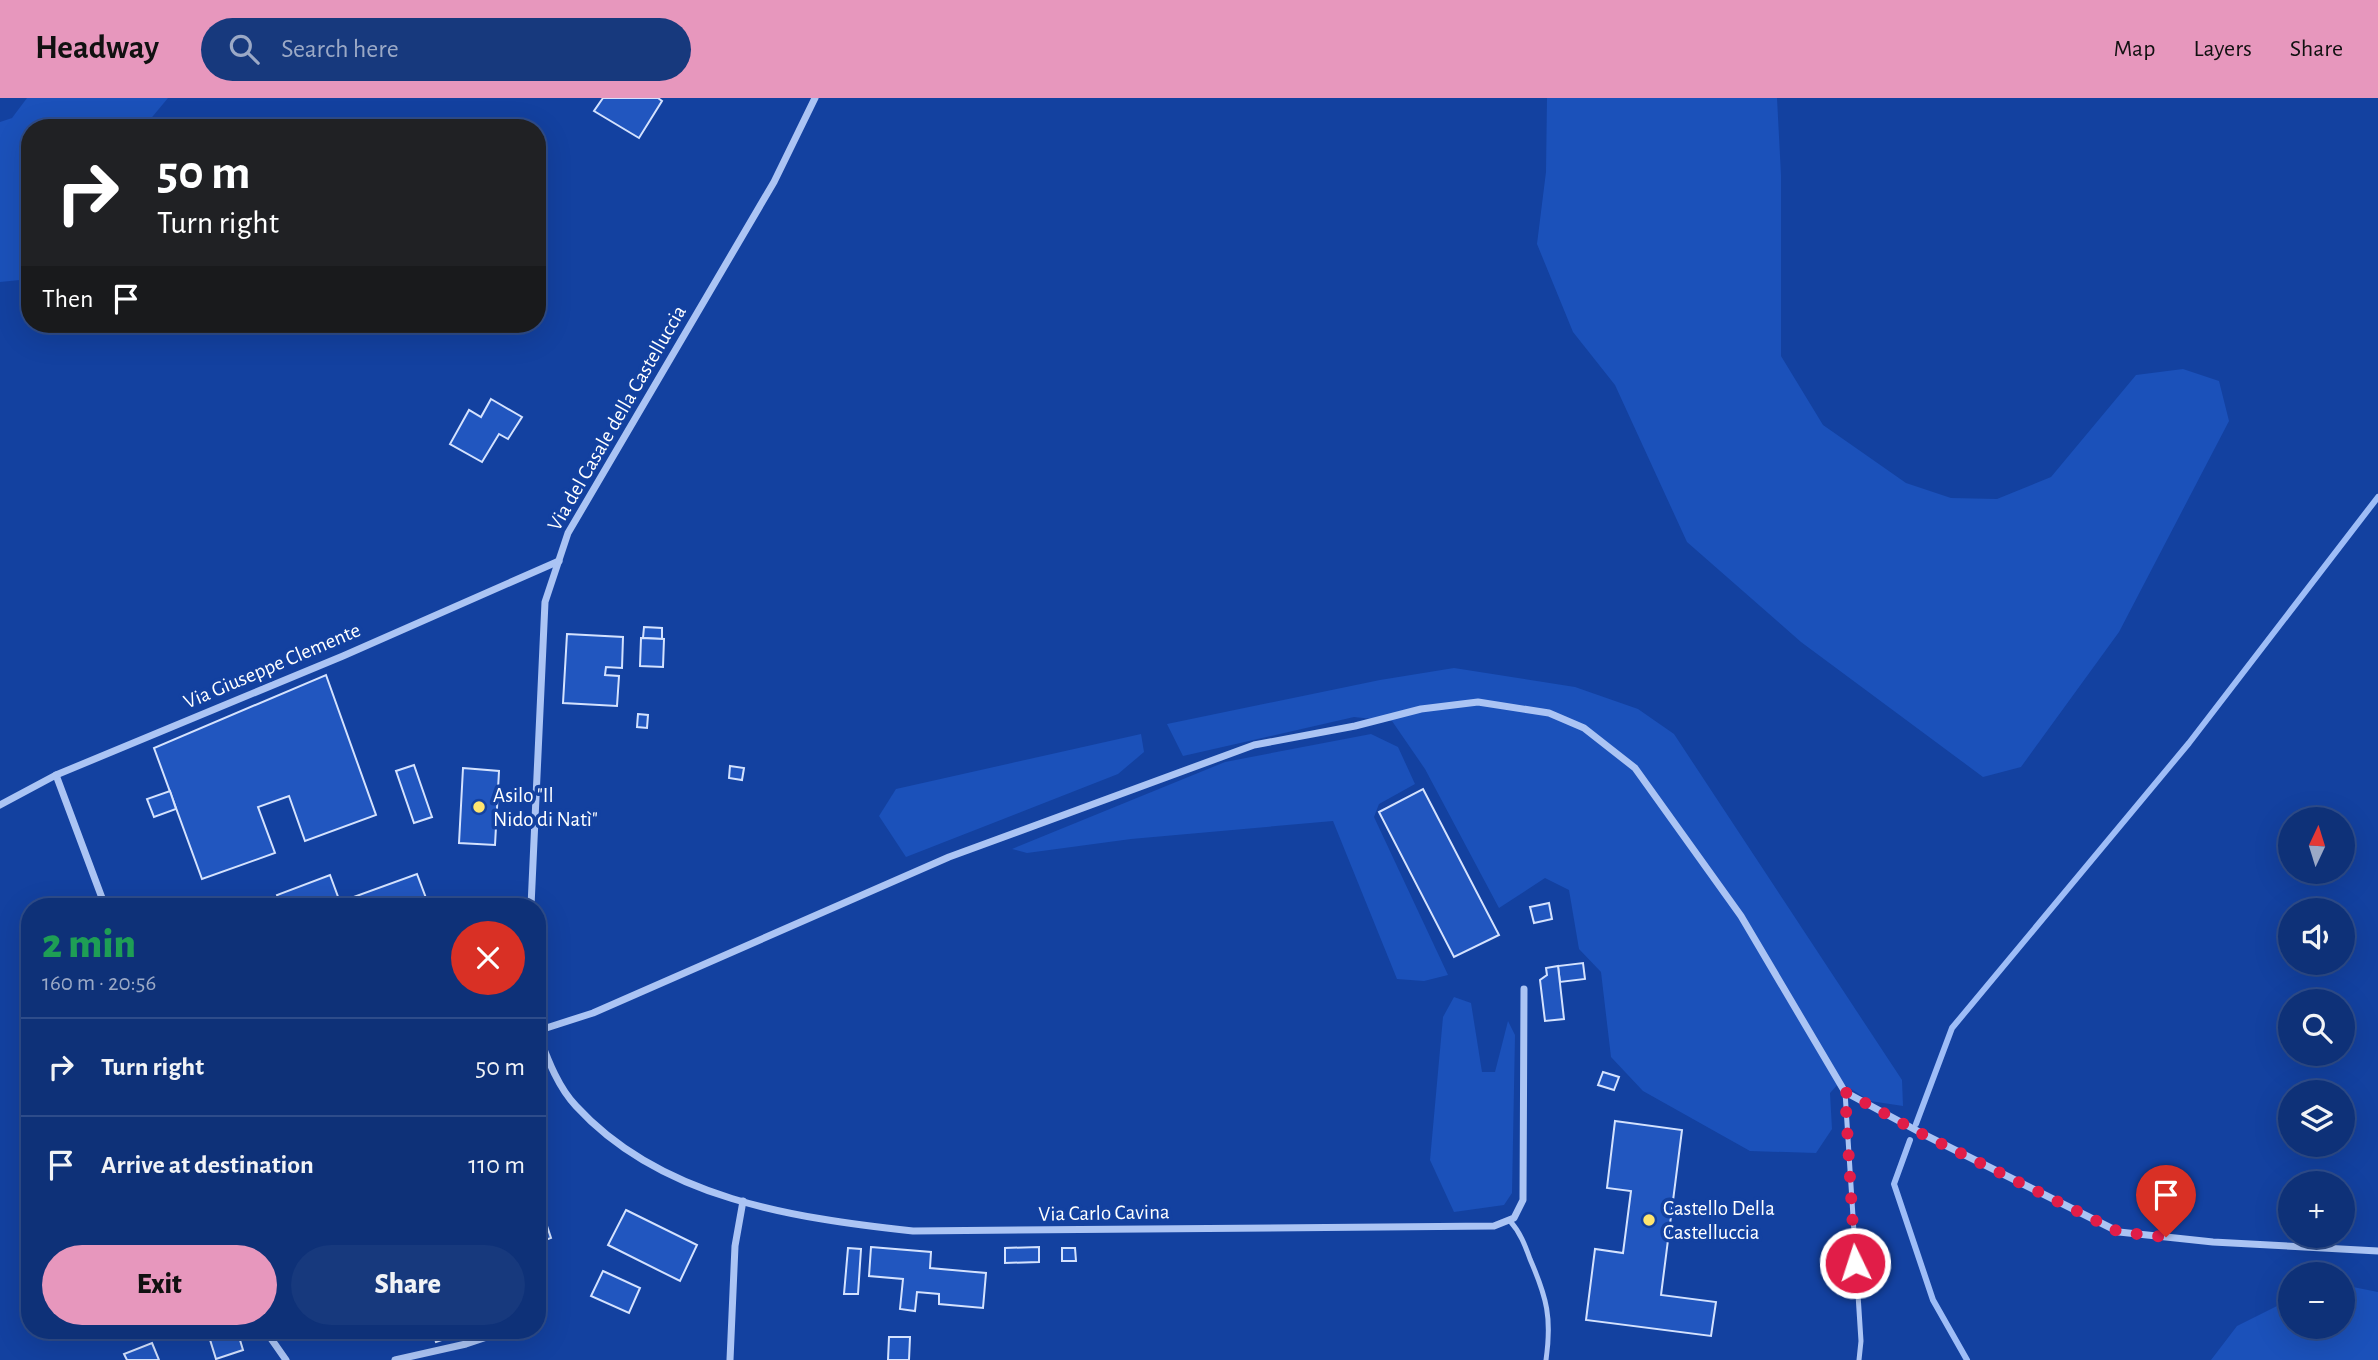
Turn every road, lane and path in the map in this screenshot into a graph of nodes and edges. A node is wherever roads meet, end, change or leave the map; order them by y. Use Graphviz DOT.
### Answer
graph roads {
  1 [pos="815,98"];
  2 [pos="559,561"];
  3 [pos="56,775"];
  4 [pos="0,806"];
  5 [pos="102,898"];
  6 [pos="531,898"];
  7 [pos="1524,989"];
  8 [pos="546,1028"];
  9 [pos="546,1053"];
  10 [pos="1845,1092"];
  11 [pos="743,1201"];
  12 [pos="1510,1221"];
  13 [pos="2378,1251"];
  14 [pos="271,1339"];
  15 [pos="481,1339"];
  16 [pos="286,1360"];
  17 [pos="395,1360"];
  18 [pos="730,1360"];
  19 [pos="1546,1360"];
  20 [pos="1859,1360"];
  1 -- 2 [label="street, Via del Casale della Castelluccia"];
  2 -- 3 [label="street, Via Giuseppe Clemente"];
  2 -- 6 [label="street, Via del Casale della Castelluccia"];
  3 -- 4 [label="street, Via Giuseppe Clemente"];
  3 -- 5 [label="street"];
  7 -- 12 [label="street"];
  8 -- 10 [label="street"];
  9 -- 11 [label="street, Via Carlo Cavina"];
  10 -- 13 [label="street"];
  10 -- 20 [label="lane"];
  11 -- 12 [label="street, Via Carlo Cavina"];
  11 -- 18 [label="street"];
  12 -- 19 [label="lane"];
  14 -- 16 [label="street"];
  15 -- 17 [label="street"];
}
